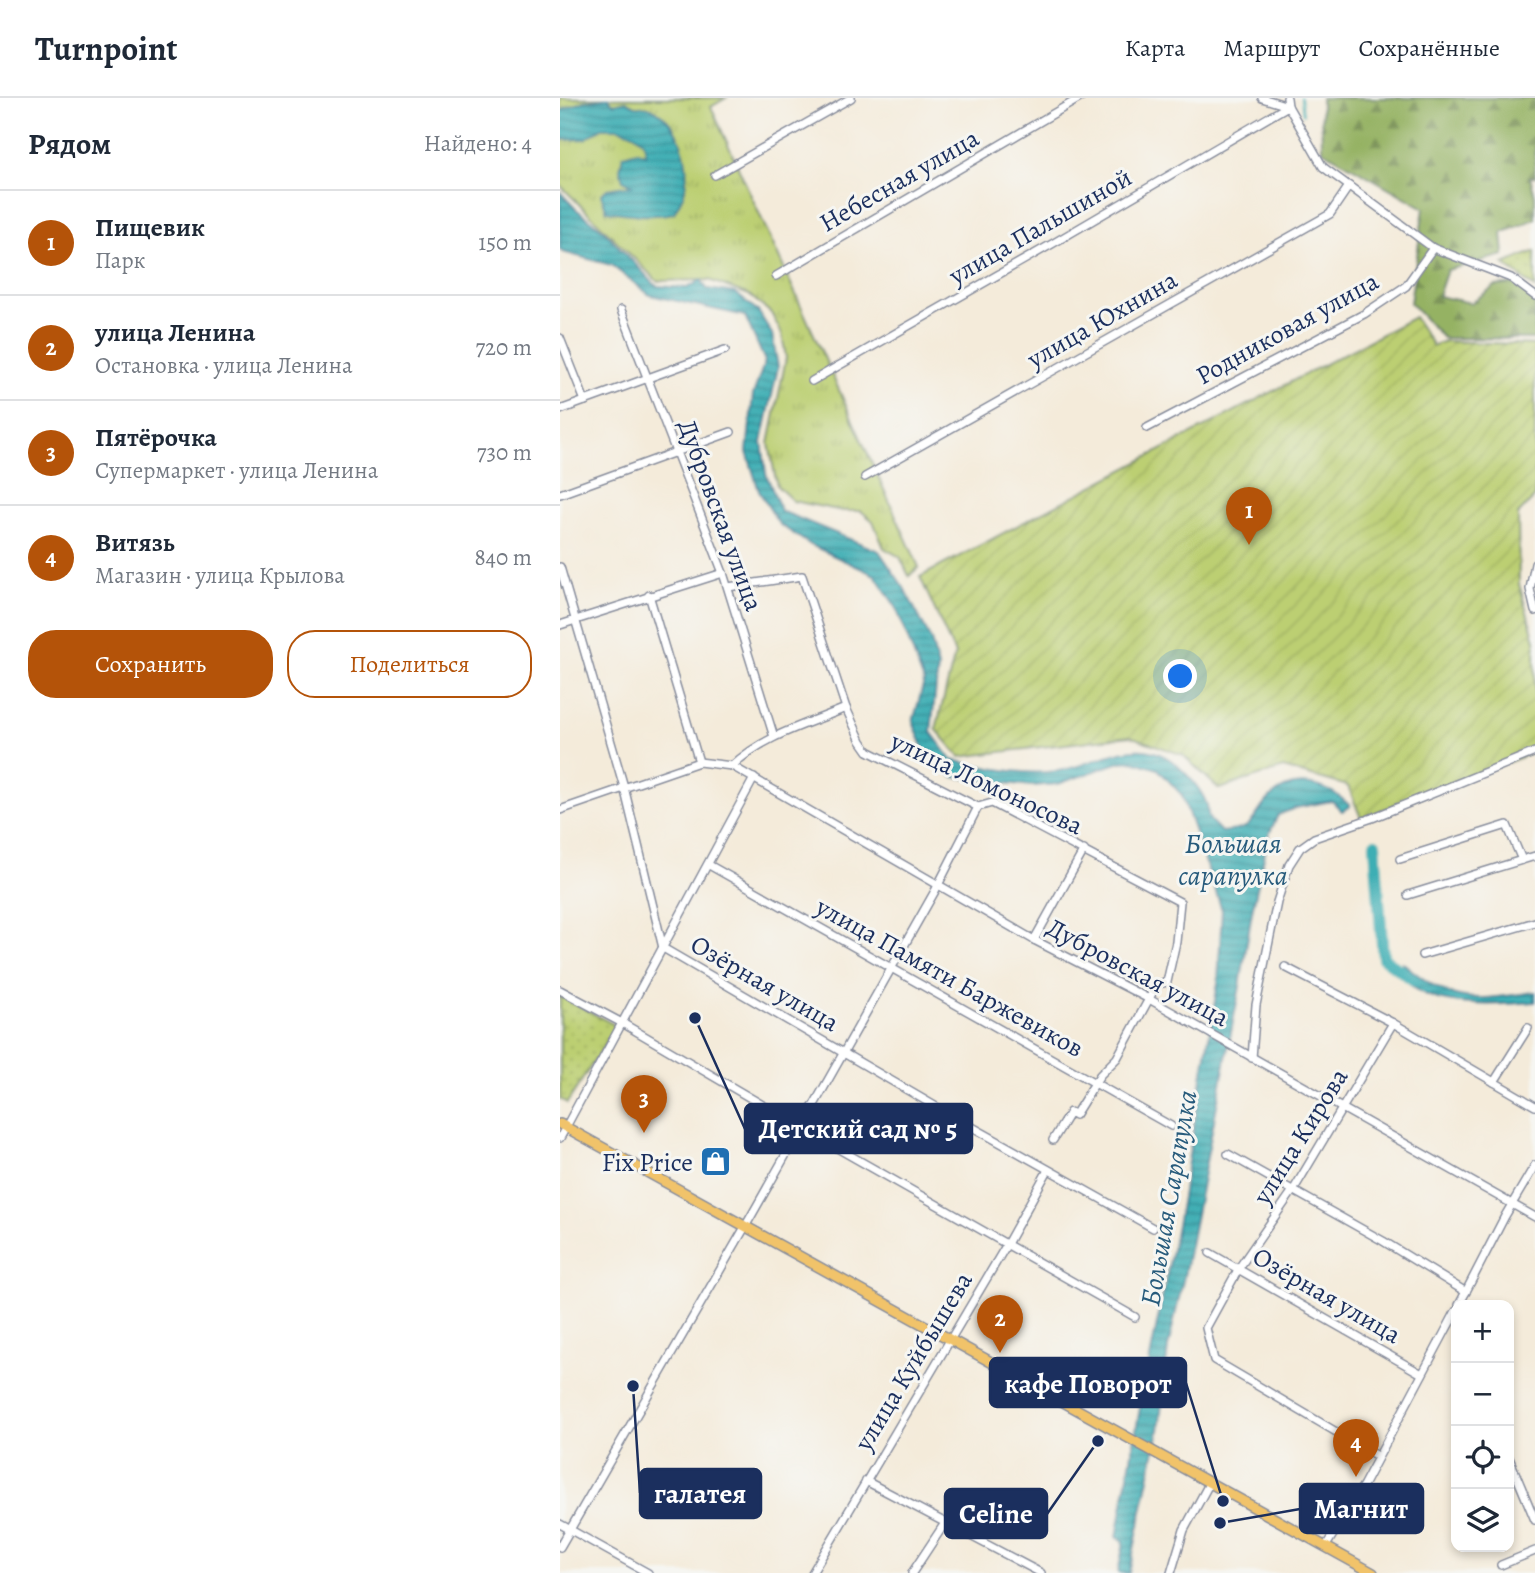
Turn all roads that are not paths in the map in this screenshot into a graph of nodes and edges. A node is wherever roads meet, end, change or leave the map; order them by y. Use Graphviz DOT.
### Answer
graph roads {
  1 [pos="851,98"];
  2 [pos="1080,98"];
  3 [pos="1262,98"];
  4 [pos="1287,102"];
  5 [pos="715,175"];
  6 [pos="1349,186"];
  7 [pos="1433,248"];
  8 [pos="776,276"];
  9 [pos="1535,296"];
  10 [pos="621,310"];
  11 [pos="560,338"];
  12 [pos="725,351"];
  13 [pos="647,379"];
  14 [pos="812,381"];
  15 [pos="585,401"];
  16 [pos="560,410"];
  17 [pos="1147,428"];
  18 [pos="732,432"];
  19 [pos="677,452"];
  20 [pos="865,477"];
  21 [pos="560,494"];
  22 [pos="1535,564"];
  23 [pos="560,568"];
  24 [pos="723,573"];
  25 [pos="728,587"];
  26 [pos="649,595"];
  27 [pos="1535,611"];
  28 [pos="576,619"];
  29 [pos="560,625"];
  30 [pos="846,708"];
  31 [pos="774,737"];
  32 [pos="1535,752"];
  33 [pos="699,762"];
  34 [pos="732,766"];
  35 [pos="754,778"];
  36 [pos="624,787"];
  37 [pos="978,807"];
  38 [pos="560,810"];
  39 [pos="1084,850"];
  40 [pos="1535,856"];
  41 [pos="1400,859"];
  42 [pos="1522,860"];
  43 [pos="709,865"];
  44 [pos="938,884"];
  45 [pos="1408,895"];
  46 [pos="1535,922"];
  47 [pos="1034,940"];
  48 [pos="663,948"];
  49 [pos="1422,955"];
  50 [pos="1284,967"];
  51 [pos="891,969"];
  52 [pos="560,990"];
  53 [pos="1149,999"];
  54 [pos="1393,1023"];
  55 [pos="624,1024"];
  56 [pos="1528,1028"];
  57 [pos="842,1052"];
  58 [pos="1248,1056"];
  59 [pos="1494,1082"];
  60 [pos="1094,1083"];
  61 [pos="1535,1106"];
  62 [pos="1342,1109"];
  63 [pos="563,1125"];
  64 [pos="1171,1126"];
  65 [pos="800,1127"];
  66 [pos="560,1138"];
  67 [pos="1053,1140"];
  68 [pos="1228,1154"];
  69 [pos="1535,1166"];
  70 [pos="1048,1170"];
  71 [pos="1294,1189"];
  72 [pos="1514,1205"];
  73 [pos="1535,1217"];
  74 [pos="745,1227"];
  75 [pos="1153,1228"];
  76 [pos="1007,1244"];
  77 [pos="1210,1253"];
  78 [pos="1239,1268"];
  79 [pos="1466,1292"];
  80 [pos="1462,1300"];
  81 [pos="1135,1317"];
  82 [pos="1451,1320"];
  83 [pos="949,1339"];
  84 [pos="1422,1374"];
  85 [pos="1377,1456"];
  86 [pos="1514,1470"];
  87 [pos="866,1481"];
  88 [pos="1210,1482"];
  89 [pos="1535,1520"];
  90 [pos="945,1523"];
  91 [pos="560,1524"];
  92 [pos="570,1530"];
  93 [pos="1326,1546"];
  94 [pos="560,1547"];
  95 [pos="1535,1551"];
  96 [pos="1501,1565"];
  97 [pos="648,1573"];
  98 [pos="812,1573"];
  99 [pos="912,1573"];
  100 [pos="1041,1573"];
  101 [pos="1171,1573"];
  102 [pos="1373,1573"];
  1 -- 5 [label="street"];
  2 -- 8 [label="street, Небесная улица"];
  3 -- 4 [label="street"];
  4 -- 6 [label="street"];
  4 -- 14 [label="street, улица Пальшиной"];
  6 -- 7 [label="street"];
  6 -- 20 [label="street, улица Юхнина"];
  7 -- 9 [label="street"];
  7 -- 17 [label="street, Родниковая улица"];
  10 -- 13 [label="street, Дубровская улица"];
  11 -- 15 [label="street"];
  12 -- 13 [label="street"];
  13 -- 15 [label="street"];
  13 -- 19 [label="street, Дубровская улица"];
  15 -- 16 [label="street"];
  18 -- 19 [label="street"];
  19 -- 21 [label="street"];
  19 -- 24 [label="street, Дубровская улица"];
  22 -- 27 [label="street"];
  23 -- 28 [label="street, Озёрная улица"];
  24 -- 25 [label="street, Дубровская улица"];
  24 -- 26 [label="street"];
  25 -- 30 [label="street, улица Ломоносова"];
  25 -- 31 [label="street, Дубровская улица"];
  26 -- 28 [label="street"];
  26 -- 33 [label="street"];
  28 -- 29 [label="street"];
  28 -- 36 [label="street, Озёрная улица"];
  30 -- 31 [label="street"];
  30 -- 37 [label="street, улица Ломоносова"];
  31 -- 34 [label="street"];
  32 -- 58 [label="street"];
  33 -- 34 [label="street, Дубровская улица"];
  33 -- 36 [label="street"];
  34 -- 35 [label="street, Дубровская улица"];
  35 -- 43 [label="street"];
  35 -- 44 [label="street, Дубровская улица"];
  36 -- 38 [label="street"];
  36 -- 48 [label="street, Озёрная улица"];
  37 -- 39 [label="street, улица Ломоносова"];
  37 -- 44 [label="street"];
  39 -- 47 [label="street"];
  39 -- 53 [label="street, улица Ломоносова"];
  40 -- 42 [label="street"];
  41 -- 42 [label="street"];
  42 -- 45 [label="street"];
  43 -- 48 [label="street"];
  43 -- 51 [label="street, улица Памяти Баржевиков"];
  44 -- 47 [label="street, Дубровская улица"];
  44 -- 51 [label="street"];
  46 -- 49 [label="street"];
  47 -- 53 [label="street, Дубровская улица"];
  48 -- 55 [label="street"];
  48 -- 57 [label="street, Озёрная улица"];
  50 -- 54 [label="street"];
  51 -- 57 [label="street"];
  51 -- 60 [label="street, улица Памяти Баржевиков"];
  52 -- 55 [label="street"];
  53 -- 58 [label="street, Дубровская улица"];
  53 -- 60 [label="street"];
  54 -- 59 [label="street"];
  54 -- 62 [label="street, улица Кирова"];
  55 -- 63 [label="street"];
  55 -- 65 [label="street"];
  56 -- 59 [label="street"];
  57 -- 65 [label="street"];
  57 -- 70 [label="street, Озёрная улица"];
  58 -- 62 [label="street, Дубровская улица"];
  59 -- 61 [label="street"];
  60 -- 64 [label="street, улица Памяти Баржевиков"];
  60 -- 67 [label="street"];
  62 -- 71 [label="street, улица Кирова"];
  62 -- 72 [label="street, Дубровская улица"];
  63 -- 66 [label="street"];
  63 -- 74 [label="main road"];
  65 -- 74 [label="street"];
  65 -- 76 [label="street"];
  68 -- 71 [label="street"];
  69 -- 72 [label="street"];
  70 -- 75 [label="street, Озёрная улица"];
  70 -- 76 [label="street, улица Куйбышева"];
  71 -- 78 [label="street, улица Кирова"];
  71 -- 79 [label="street"];
  72 -- 73 [label="street, Дубровская улица"];
  72 -- 79 [label="street"];
  74 -- 83 [label="main road"];
  74 -- 92 [label="street"];
  76 -- 81 [label="street"];
  76 -- 83 [label="street, улица Куйбышева"];
  77 -- 78 [label="street, Озёрная улица"];
  78 -- 84 [label="street, Озёрная улица"];
  78 -- 85 [label="street, улица Кирова"];
  79 -- 80 [label="street"];
  82 -- 84 [label="street"];
  83 -- 87 [label="street, улица Куйбышева"];
  83 -- 88 [label="main road"];
  84 -- 85 [label="street"];
  85 -- 93 [label="street"];
  86 -- 89 [label="street"];
  87 -- 90 [label="street"];
  87 -- 98 [label="street, улица Куйбышева"];
  88 -- 93 [label="main road"];
  88 -- 101 [label="street"];
  90 -- 99 [label="street"];
  90 -- 100 [label="street"];
  91 -- 92 [label="street"];
  92 -- 94 [label="street"];
  92 -- 97 [label="street"];
  93 -- 102 [label="main road"];
  95 -- 96 [label="street"];
}
